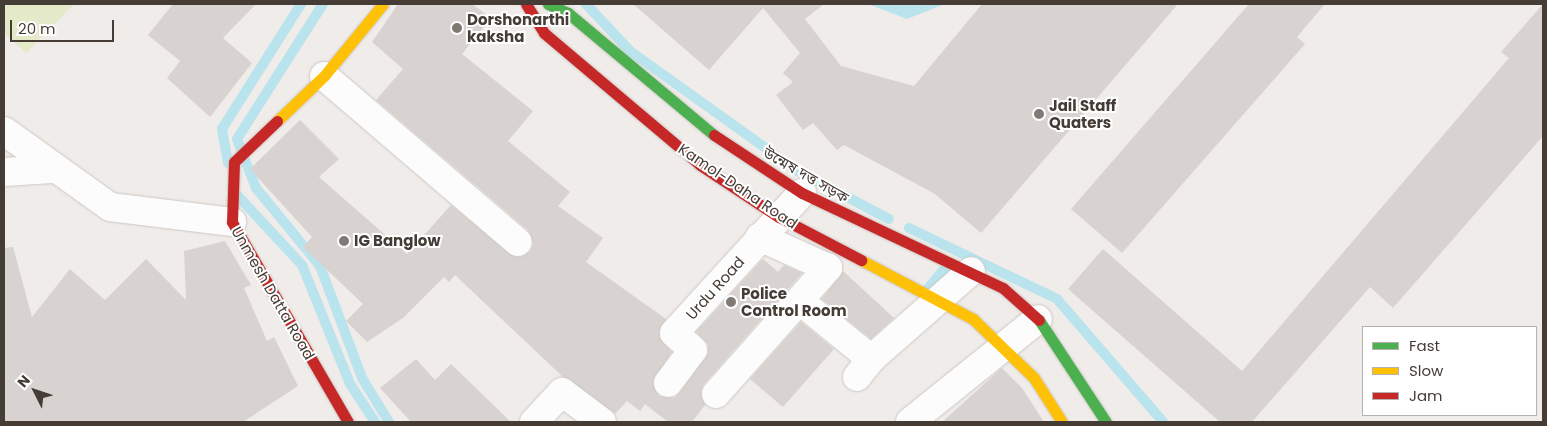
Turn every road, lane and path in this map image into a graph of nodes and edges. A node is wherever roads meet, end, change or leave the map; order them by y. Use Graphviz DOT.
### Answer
graph roads {
  1 [pos="383,4"];
  2 [pos="526,4"];
  3 [pos="548,4"];
  4 [pos="324,76"];
  5 [pos="4,132"];
  6 [pos="729,146"];
  7 [pos="52,169"];
  8 [pos="4,172"];
  9 [pos="713,173"];
  10 [pos="802,193"];
  11 [pos="779,217"];
  12 [pos="232,222"];
  13 [pos="760,237"];
  14 [pos="518,242"];
  15 [pos="971,271"];
  16 [pos="1003,288"];
  17 [pos="938,300"];
  18 [pos="800,301"];
  19 [pos="974,319"];
  20 [pos="1038,320"];
  21 [pos="1006,346"];
  22 [pos="668,383"];
  23 [pos="716,394"];
  24 [pos="348,422"];
  25 [pos="534,422"];
  26 [pos="602,422"];
  27 [pos="910,422"];
  28 [pos="1062,422"];
  29 [pos="1106,422"];
  1 -- 4 [label="main road, Unmesh Datta Road"];
  2 -- 9 [label="main road, Kamol-Daha Road"];
  3 -- 6 [label="main road, উন্মেষ দত্ত সড়ক"];
  4 -- 12 [label="main road, Unmesh Datta Road"];
  4 -- 14 [label="street"];
  5 -- 7 [label="street"];
  6 -- 9 [label="main road"];
  6 -- 10 [label="main road, উন্মেষ দত্ত সড়ক"];
  7 -- 8 [label="street"];
  7 -- 12 [label="street"];
  9 -- 11 [label="main road, Kamol-Daha Road"];
  10 -- 11 [label="street, Urdu Road"];
  10 -- 15 [label="main road, উন্মেষ দত্ত সড়ক"];
  11 -- 13 [label="street, Urdu Road"];
  11 -- 17 [label="main road, Kamol-Daha Road"];
  12 -- 24 [label="main road, Unmesh Datta Road"];
  13 -- 18 [label="street"];
  13 -- 22 [label="street, Urdu Road"];
  15 -- 16 [label="main road, উন্মেষ দত্ত সড়ক"];
  15 -- 17 [label="street"];
  16 -- 19 [label="main road"];
  16 -- 20 [label="main road, উন্মেষ দত্ত সড়ক"];
  17 -- 18 [label="street"];
  17 -- 19 [label="main road, Kamol-Daha Road"];
  18 -- 23 [label="street"];
  19 -- 21 [label="main road, Kamol-Daha Road"];
  20 -- 21 [label="street"];
  20 -- 29 [label="main road, উন্মেষ দত্ত সড়ক"];
  21 -- 27 [label="street"];
  21 -- 28 [label="main road, Kamol-Daha Road"];
  25 -- 26 [label="street"];
}
